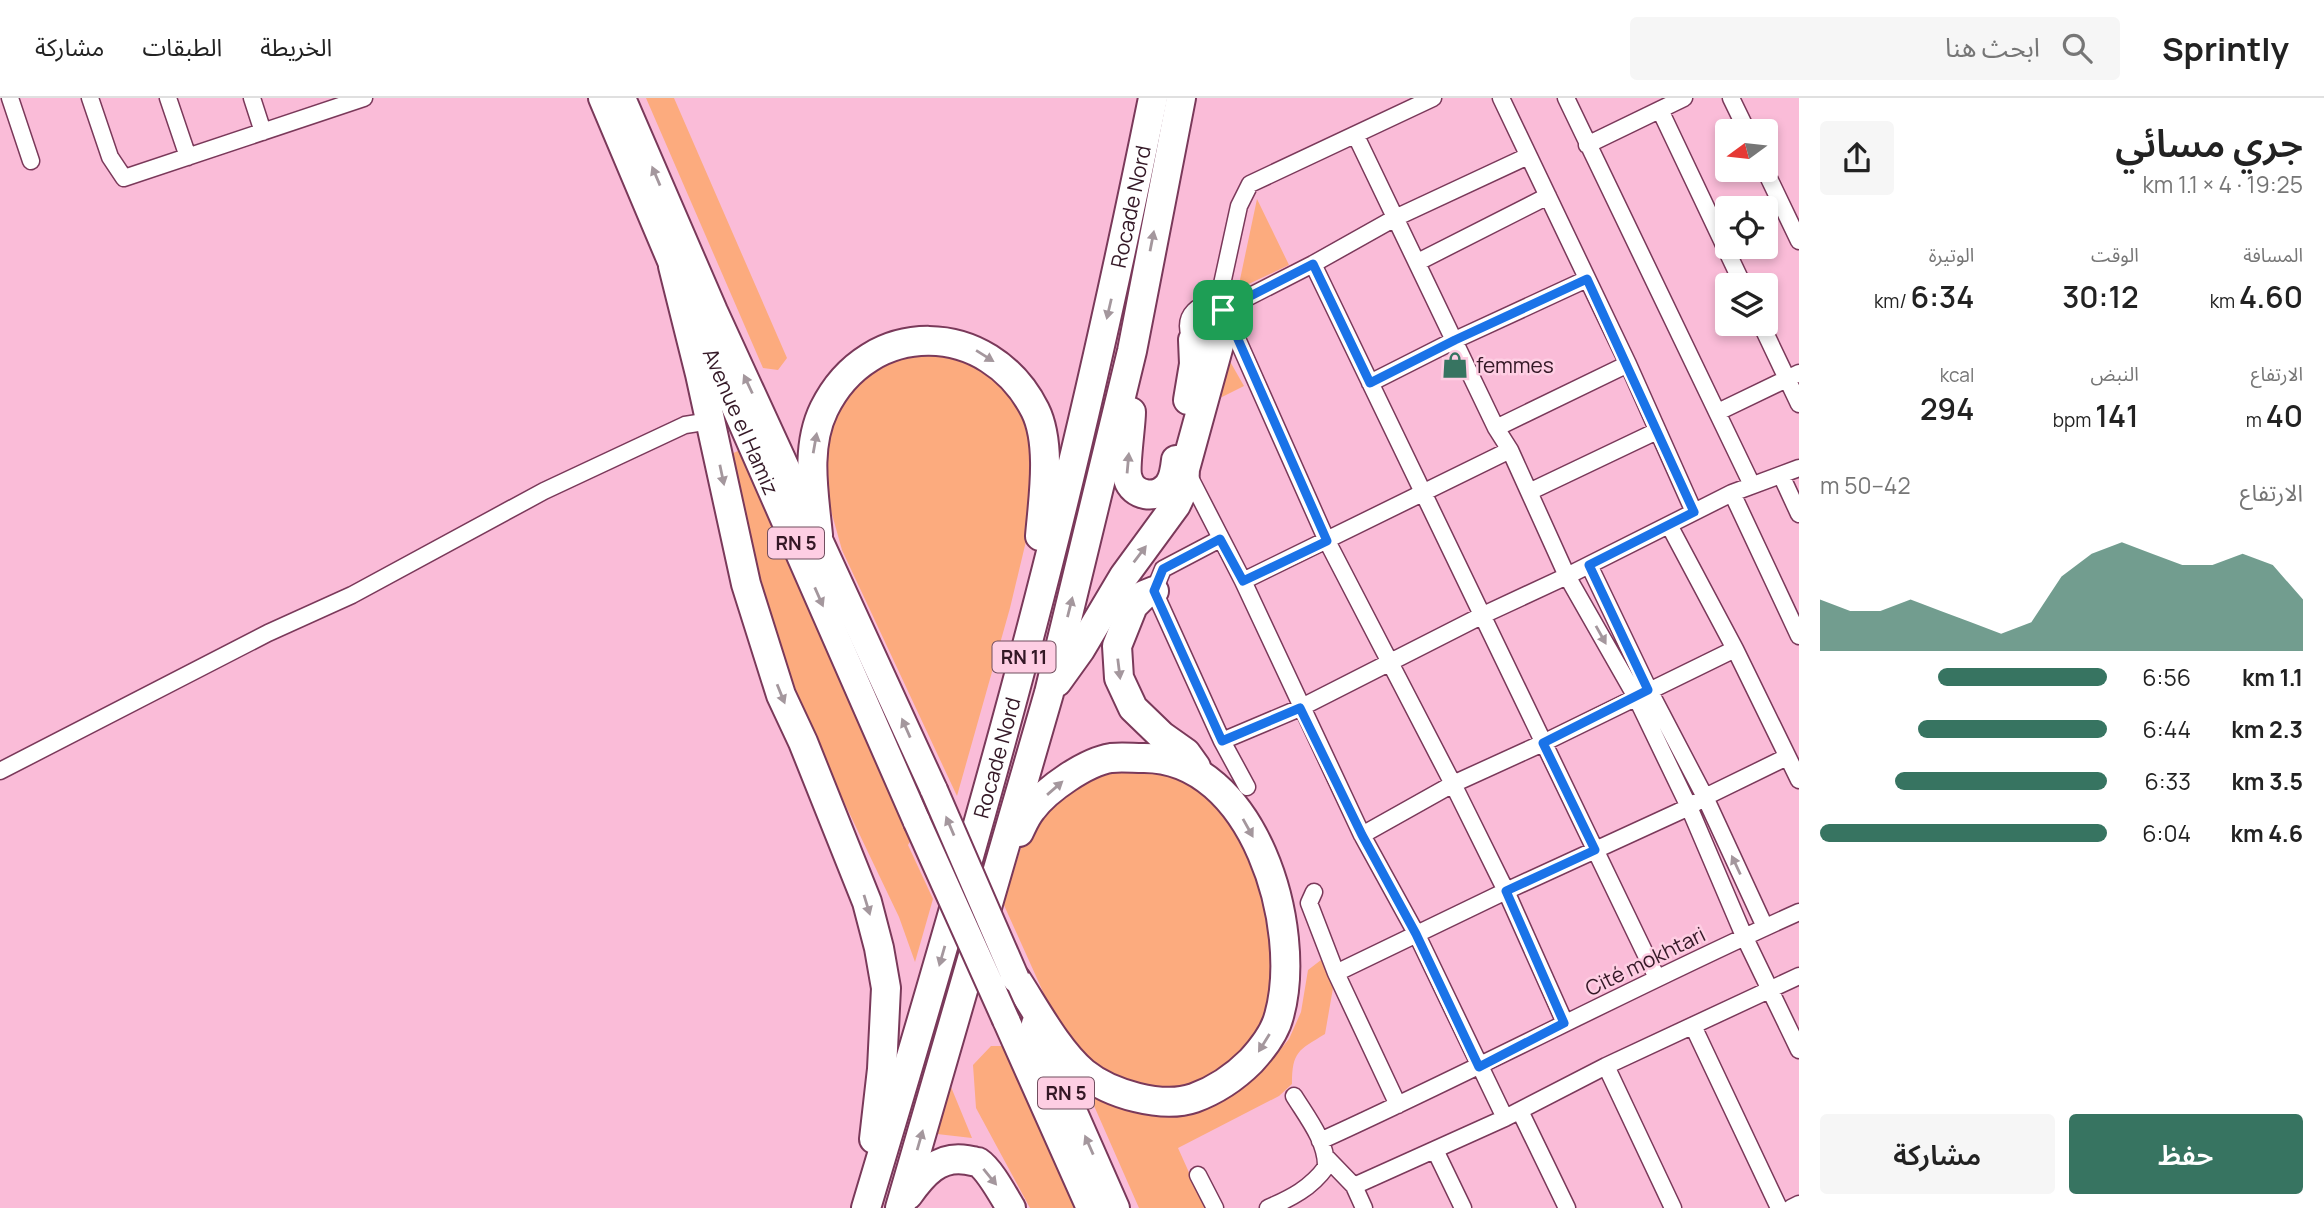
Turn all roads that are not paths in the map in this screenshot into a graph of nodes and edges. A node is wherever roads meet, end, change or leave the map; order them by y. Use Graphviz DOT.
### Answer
graph roads {
  1 [pos="10,98"];
  2 [pos="90,98"];
  3 [pos="168,98"];
  4 [pos="252,98"];
  5 [pos="364,98"];
  6 [pos="602,98"];
  7 [pos="622,98"];
  8 [pos="1153,98"];
  9 [pos="1181,98"];
  10 [pos="1433,98"];
  11 [pos="1501,98"];
  12 [pos="1566,98"];
  13 [pos="1684,98"];
  14 [pos="1731,98"];
  15 [pos="332,103"];
  16 [pos="1660,110"];
  17 [pos="1741,119"];
  18 [pos="263,132"];
  19 [pos="1356,136"];
  20 [pos="1587,145"];
  21 [pos="1528,156"];
  22 [pos="188,157"];
  23 [pos="31,161"];
  24 [pos="1771,182"];
  25 [pos="1548,196"];
  26 [pos="1395,218"];
  27 [pos="1799,241"];
  28 [pos="1418,262"];
  29 [pos="1313,264"];
  30 [pos="673,265"];
  31 [pos="1737,273"];
  32 [pos="1587,279"];
  33 [pos="1220,308"];
  34 [pos="1768,336"];
  35 [pos="1214,337"];
  36 [pos="1455,340"];
  37 [pos="1132,351"];
  38 [pos="1628,364"];
  39 [pos="1793,376"];
  40 [pos="1370,383"];
  41 [pos="1799,404"];
  42 [pos="1718,412"];
  43 [pos="710,421"];
  44 [pos="1496,428"];
  45 [pos="1657,432"];
  46 [pos="1510,450"];
  47 [pos="1799,468"];
  48 [pos="1185,469"];
  49 [pos="1782,475"];
  50 [pos="1752,485"];
  51 [pos="1423,492"];
  52 [pos="1529,492"];
  53 [pos="1732,493"];
  54 [pos="1694,512"];
  55 [pos="1799,514"];
  56 [pos="1669,525"];
  57 [pos="818,535"];
  58 [pos="1220,539"];
  59 [pos="1327,541"];
  60 [pos="1589,565"];
  61 [pos="1567,576"];
  62 [pos="1243,581"];
  63 [pos="1154,591"];
  64 [pos="1481,616"];
  65 [pos="1032,625"];
  66 [pos="1799,636"];
  67 [pos="1735,649"];
  68 [pos="1389,662"];
  69 [pos="1049,693"];
  70 [pos="1642,694"];
  71 [pos="1300,708"];
  72 [pos="1222,741"];
  73 [pos="1543,743"];
  74 [pos="1787,757"];
  75 [pos="0,771"];
  76 [pos="1799,780"];
  77 [pos="1208,781"];
  78 [pos="1453,784"];
  79 [pos="1248,787"];
  80 [pos="1705,797"];
  81 [pos="1689,807"];
  82 [pos="1362,835"];
  83 [pos="1595,850"];
  84 [pos="1002,862"];
  85 [pos="1506,891"];
  86 [pos="1314,892"];
  87 [pos="1799,912"];
  88 [pos="1765,927"];
  89 [pos="1416,934"];
  90 [pos="1744,936"];
  91 [pos="1336,973"];
  92 [pos="1799,976"];
  93 [pos="1657,978"];
  94 [pos="1016,979"];
  95 [pos="1769,990"];
  96 [pos="1564,1023"];
  97 [pos="1693,1026"];
  98 [pos="1799,1050"];
  99 [pos="1606,1066"];
  100 [pos="1479,1067"];
  101 [pos="1294,1096"];
  102 [pos="1398,1105"];
  103 [pos="1512,1115"];
  104 [pos="1320,1141"];
  105 [pos="1435,1150"];
  106 [pos="1326,1157"];
  107 [pos="1198,1175"];
  108 [pos="1354,1186"];
  109 [pos="1799,1204"];
  110 [pos="900,1207"];
  111 [pos="866,1208"];
  112 [pos="1011,1208"];
  113 [pos="1090,1208"];
  114 [pos="1116,1208"];
  115 [pos="1214,1208"];
  116 [pos="1268,1208"];
  117 [pos="1364,1208"];
  118 [pos="1463,1208"];
  119 [pos="1567,1208"];
  120 [pos="1673,1208"];
  121 [pos="1779,1208"];
  122 [pos="1791,1208"];
  1 -- 23 [label="street"];
  2 -- 22 [label="street"];
  3 -- 22 [label="street"];
  4 -- 18 [label="street"];
  5 -- 15 [label="street"];
  6 -- 30 [label="highway, Avenue el Hamiz / RN 5"];
  57 -- 7 [label="highway, RN 5, one-way"];
  8 -- 65 [label="highway, Rocade Nord / RN 11, one-way"];
  37 -- 9 [label="highway, Rocade Nord / RN 11, one-way"];
  10 -- 19 [label="street"];
  11 -- 21 [label="street"];
  12 -- 20 [label="street"];
  13 -- 16 [label="street"];
  14 -- 17 [label="street"];
  15 -- 18 [label="street"];
  16 -- 20 [label="street"];
  16 -- 31 [label="street"];
  18 -- 22 [label="street"];
  19 -- 26 [label="street"];
  19 -- 33 [label="street"];
  20 -- 42 [label="street"];
  21 -- 25 [label="street"];
  21 -- 26 [label="street"];
  24 -- 27 [label="street"];
  25 -- 28 [label="street"];
  25 -- 32 [label="street"];
  26 -- 28 [label="street"];
  26 -- 29 [label="street"];
  28 -- 36 [label="street"];
  29 -- 33 [label="street"];
  29 -- 40 [label="street"];
  30 -- 43 [label="highway"];
  30 -- 113 [label="highway, Avenue el Hamiz / RN 5, one-way, bridge"];
  32 -- 36 [label="street"];
  32 -- 38 [label="street"];
  33 -- 35 [label="street"];
  33 -- 35 [label="street"];
  34 -- 39 [label="street"];
  35 -- 37 [label="highway, one-way"];
  35 -- 48 [label="highway"];
  35 -- 59 [label="street"];
  36 -- 40 [label="street"];
  36 -- 44 [label="street"];
  69 -- 37 [label="highway, Rocade Nord / RN 11, one-way"];
  38 -- 44 [label="street"];
  38 -- 45 [label="street"];
  39 -- 41 [label="street"];
  39 -- 42 [label="street"];
  40 -- 51 [label="street"];
  42 -- 50 [label="street"];
  43 -- 75 [label="street"];
  43 -- 111 [label="highway, one-way"];
  44 -- 46 [label="street"];
  45 -- 52 [label="street"];
  45 -- 54 [label="street"];
  46 -- 51 [label="street"];
  46 -- 52 [label="street"];
  47 -- 49 [label="street"];
  48 -- 58 [label="street"];
  69 -- 48 [label="highway, one-way"];
  49 -- 50 [label="street"];
  49 -- 55 [label="street"];
  50 -- 53 [label="street"];
  51 -- 59 [label="street"];
  51 -- 64 [label="street"];
  52 -- 61 [label="street"];
  53 -- 54 [label="street"];
  53 -- 66 [label="street"];
  54 -- 56 [label="street"];
  56 -- 60 [label="street"];
  56 -- 67 [label="street"];
  57 -- 65 [label="highway, one-way"];
  94 -- 57 [label="highway, RN 5, one-way, bridge"];
  58 -- 62 [label="street"];
  58 -- 63 [label="street"];
  59 -- 62 [label="street"];
  59 -- 68 [label="street"];
  60 -- 61 [label="street"];
  60 -- 70 [label="street"];
  61 -- 64 [label="street"];
  61 -- 70 [label="street, one-way"];
  62 -- 71 [label="street"];
  63 -- 72 [label="street"];
  63 -- 77 [label="highway, one-way"];
  64 -- 68 [label="street"];
  64 -- 73 [label="street"];
  65 -- 111 [label="highway, Rocade Nord / RN 11, one-way"];
  67 -- 70 [label="street"];
  67 -- 74 [label="street"];
  68 -- 71 [label="street"];
  68 -- 78 [label="street"];
  69 -- 84 [label="highway, Rocade Nord / RN 11"];
  70 -- 73 [label="street"];
  70 -- 80 [label="street"];
  70 -- 81 [label="street"];
  71 -- 72 [label="street"];
  71 -- 82 [label="street"];
  72 -- 79 [label="street"];
  73 -- 78 [label="street"];
  73 -- 83 [label="street"];
  74 -- 76 [label="street"];
  74 -- 80 [label="street"];
  84 -- 77 [label="highway, one-way"];
  77 -- 94 [label="highway, one-way"];
  78 -- 82 [label="street"];
  78 -- 85 [label="street"];
  80 -- 81 [label="street"];
  88 -- 80 [label="street, one-way"];
  81 -- 83 [label="street"];
  81 -- 90 [label="street"];
  82 -- 89 [label="street"];
  83 -- 85 [label="street"];
  83 -- 93 [label="street"];
  110 -- 84 [label="highway, Rocade Nord / RN 11, one-way"];
  85 -- 89 [label="street"];
  85 -- 96 [label="street"];
  86 -- 91 [label="street"];
  87 -- 88 [label="street, Cité mokhtari"];
  88 -- 90 [label="street, Cité mokhtari"];
  89 -- 91 [label="street"];
  89 -- 100 [label="street"];
  90 -- 93 [label="street, Cité mokhtari"];
  90 -- 95 [label="street"];
  91 -- 102 [label="street"];
  92 -- 95 [label="street"];
  93 -- 96 [label="street, Cité mokhtari"];
  114 -- 94 [label="highway, RN 5, one-way"];
  95 -- 97 [label="street"];
  95 -- 98 [label="street"];
  96 -- 100 [label="street, Cité mokhtari"];
  97 -- 99 [label="street"];
  97 -- 121 [label="street"];
  99 -- 103 [label="street"];
  99 -- 120 [label="street"];
  100 -- 102 [label="street, Cité mokhtari"];
  100 -- 103 [label="street"];
  101 -- 104 [label="street"];
  102 -- 104 [label="street, Cité mokhtari"];
  103 -- 105 [label="street"];
  103 -- 119 [label="street"];
  104 -- 106 [label="street"];
  105 -- 108 [label="street"];
  105 -- 118 [label="street"];
  106 -- 108 [label="street"];
  106 -- 116 [label="street"];
  107 -- 115 [label="street"];
  108 -- 117 [label="street"];
  109 -- 122 [label="street"];
  110 -- 112 [label="highway, one-way"];
}
